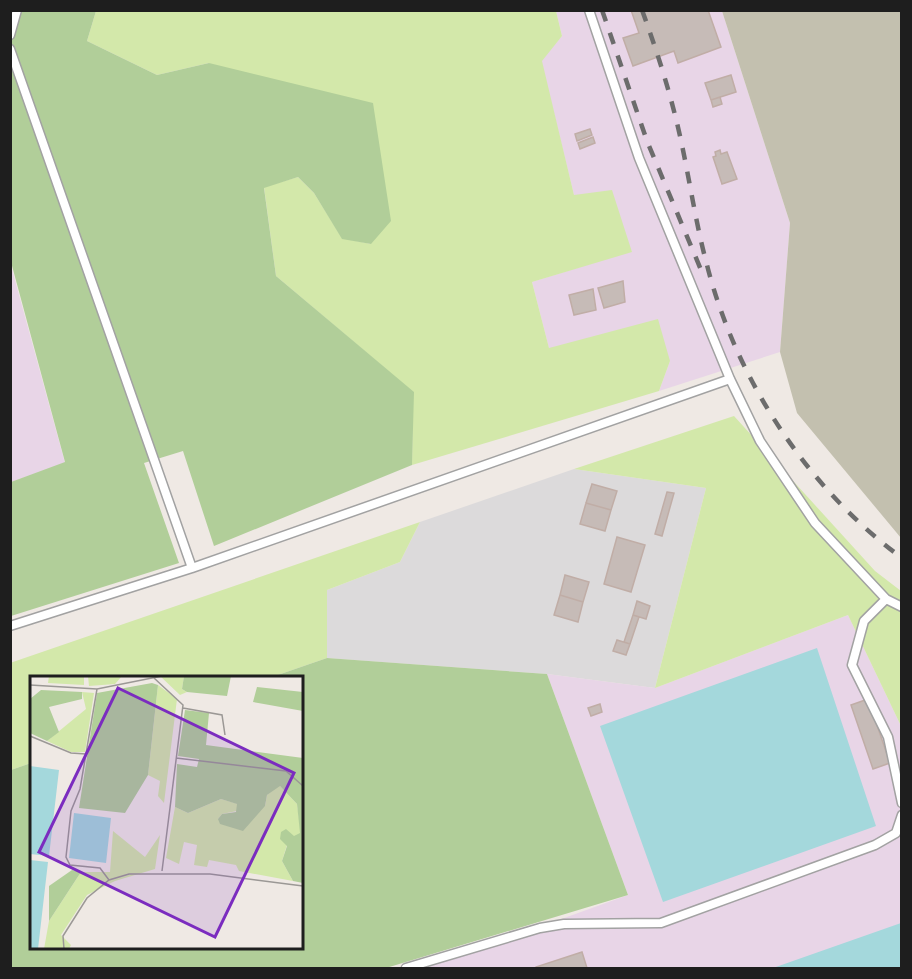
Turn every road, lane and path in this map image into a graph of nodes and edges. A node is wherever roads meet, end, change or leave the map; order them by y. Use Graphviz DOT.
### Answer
graph roads {
  1 [pos="17,10"];
  2 [pos="589,10"];
  3 [pos="10,35"];
  4 [pos="10,49"];
  5 [pos="730,379"];
  6 [pos="192,568"];
  7 [pos="886,599"];
  8 [pos="902,606"];
  9 [pos="10,626"];
  10 [pos="902,803"];
  11 [pos="902,815"];
  12 [pos="406,969"];
  1 -- 3 [label="lane"];
  2 -- 5 [label="lane"];
  4 -- 6 [label="lane"];
  5 -- 6 [label="lane"];
  5 -- 7 [label="lane"];
  6 -- 9 [label="lane"];
  7 -- 8 [label="lane"];
  7 -- 10 [label="lane"];
  11 -- 12 [label="lane"];
}
